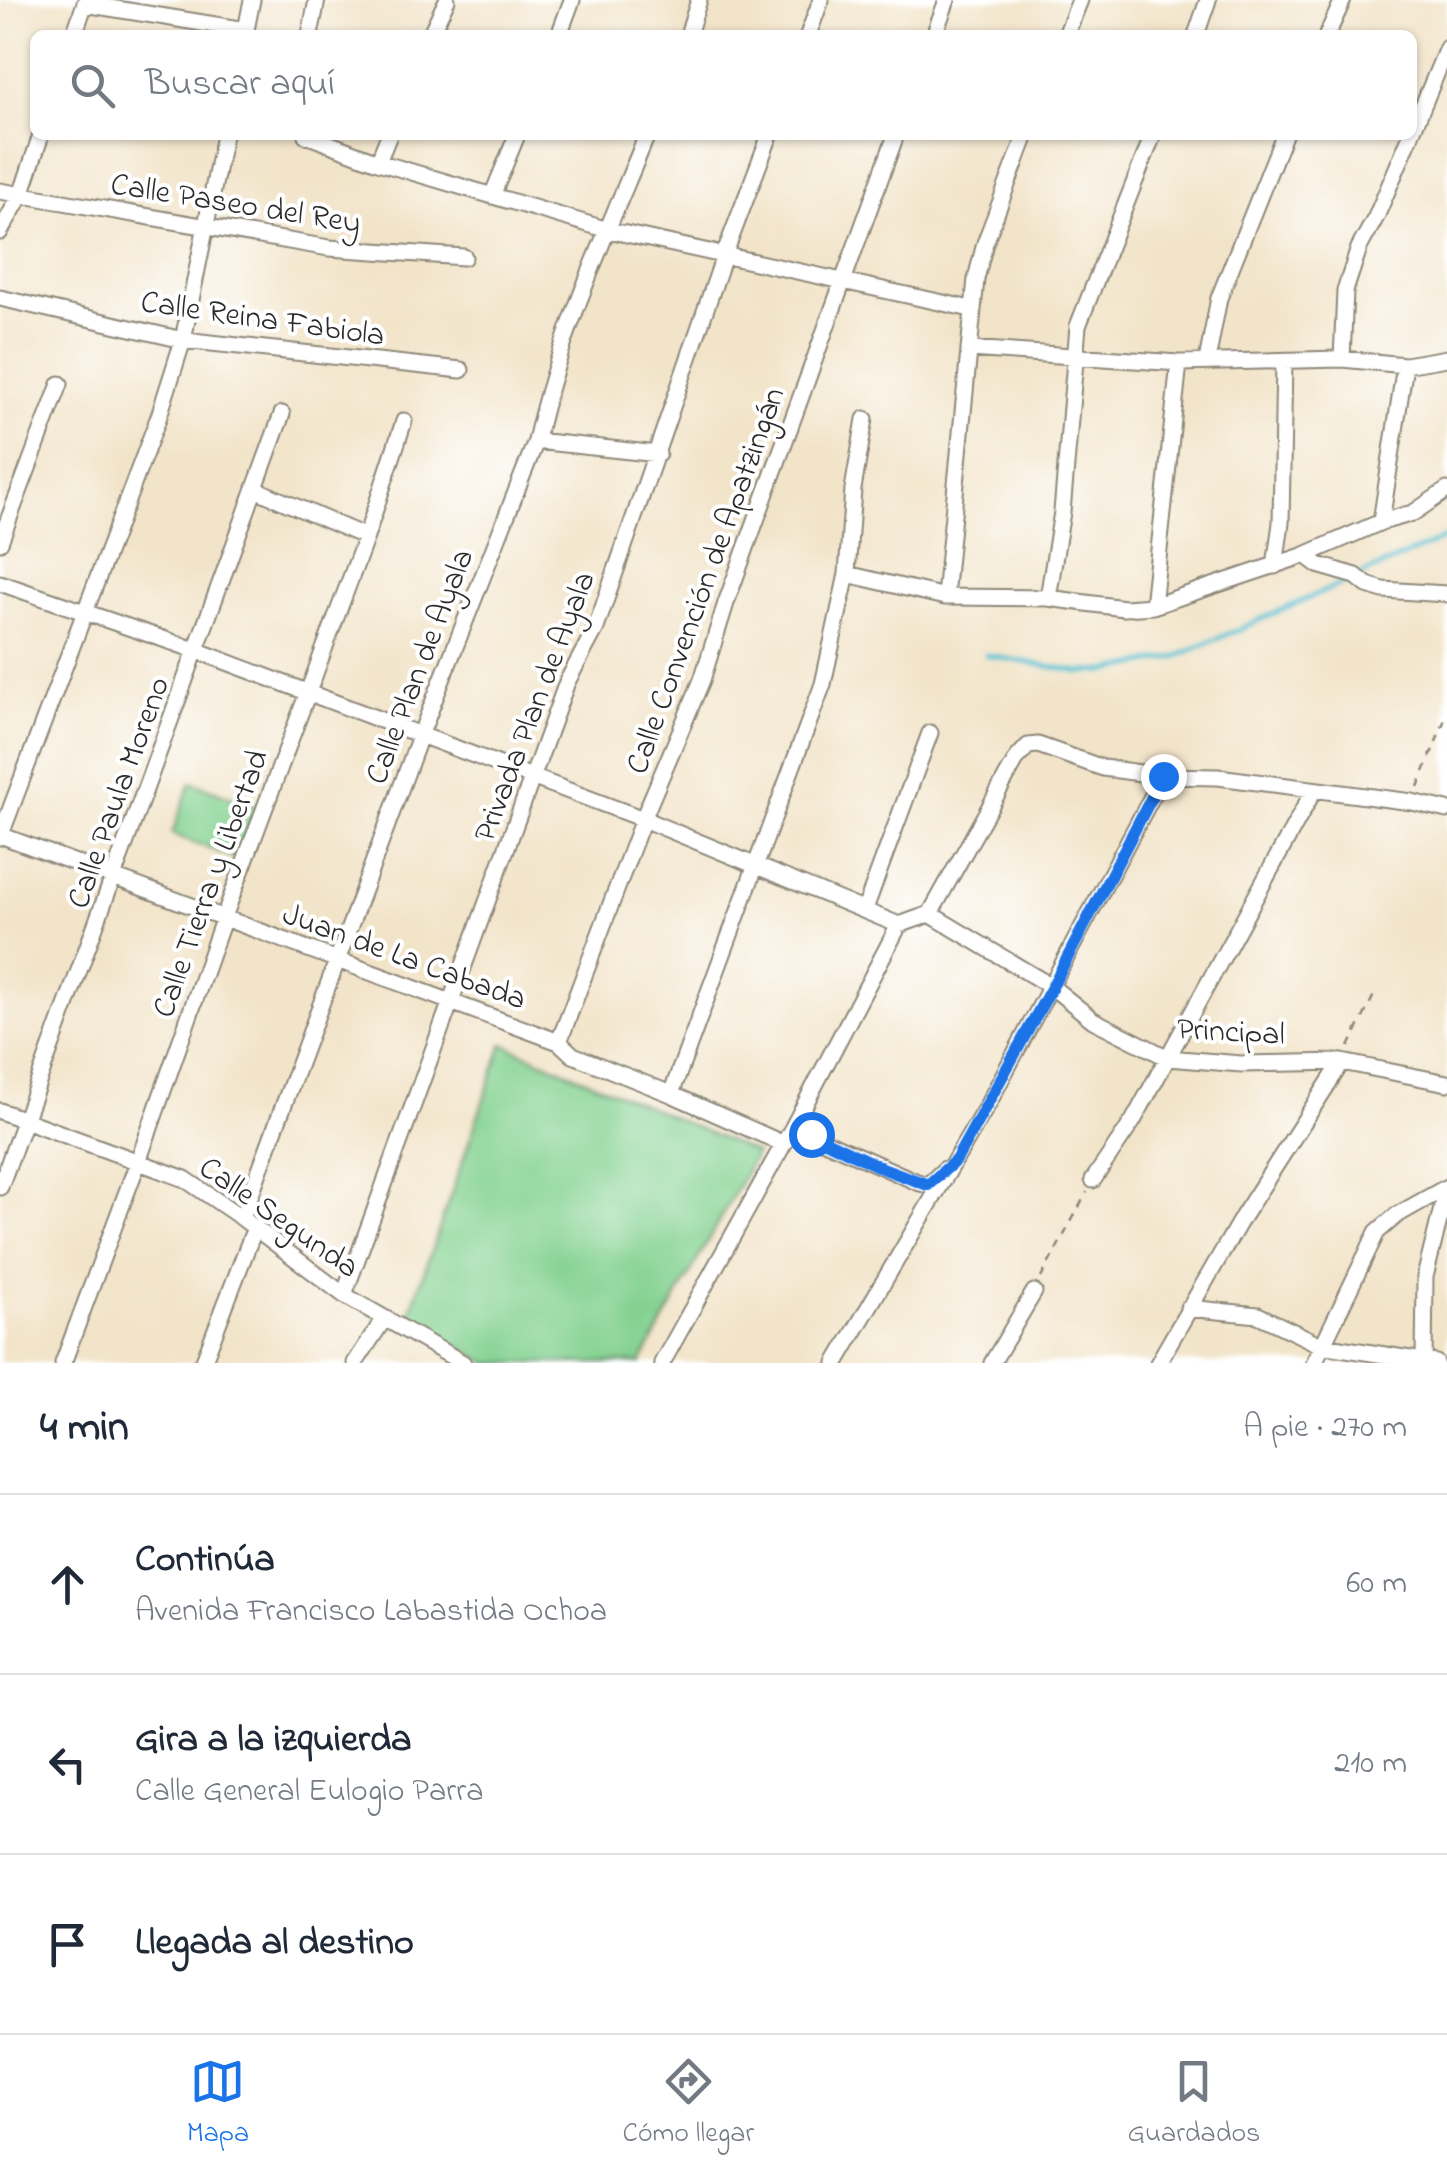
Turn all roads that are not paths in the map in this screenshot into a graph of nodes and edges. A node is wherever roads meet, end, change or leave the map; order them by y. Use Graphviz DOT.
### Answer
graph roads {
  1 [pos="252,0"];
  2 [pos="317,0"];
  3 [pos="447,0"];
  4 [pos="572,0"];
  5 [pos="699,0"];
  6 [pos="821,0"];
  7 [pos="947,0"];
  8 [pos="1080,0"];
  9 [pos="1208,0"];
  10 [pos="1343,0"];
  11 [pos="85,2"];
  12 [pos="76,30"];
  13 [pos="235,30"];
  14 [pos="246,30"];
  15 [pos="311,30"];
  16 [pos="432,30"];
  17 [pos="561,30"];
  18 [pos="690,30"];
  19 [pos="810,30"];
  20 [pos="936,30"];
  21 [pos="1068,30"];
  22 [pos="1198,30"];
  23 [pos="1330,30"];
  24 [pos="1447,48"];
  25 [pos="1417,119"];
  26 [pos="39,140"];
  27 [pos="223,140"];
  28 [pos="319,140"];
  29 [pos="387,140"];
  30 [pos="515,140"];
  31 [pos="646,140"];
  32 [pos="768,140"];
  33 [pos="894,140"];
  34 [pos="1024,140"];
  35 [pos="1151,140"];
  36 [pos="1282,140"];
  37 [pos="1408,140"];
  38 [pos="378,162"];
  39 [pos="0,191"];
  40 [pos="21,195"];
  41 [pos="492,196"];
  42 [pos="206,227"];
  43 [pos="608,230"];
  44 [pos="0,232"];
  45 [pos="726,253"];
  46 [pos="464,258"];
  47 [pos="841,281"];
  48 [pos="0,298"];
  49 [pos="971,309"];
  50 [pos="183,340"];
  51 [pos="969,348"];
  52 [pos="1074,358"];
  53 [pos="1447,358"];
  54 [pos="1342,359"];
  55 [pos="1207,361"];
  56 [pos="1284,361"];
  57 [pos="1179,363"];
  58 [pos="1404,365"];
  59 [pos="462,370"];
  60 [pos="60,384"];
  61 [pos="282,414"];
  62 [pos="865,419"];
  63 [pos="404,421"];
  64 [pos="536,441"];
  65 [pos="658,454"];
  66 [pos="257,490"];
  67 [pos="1447,490"];
  68 [pos="1382,522"];
  69 [pos="366,537"];
  70 [pos="0,542"];
  71 [pos="1305,555"];
  72 [pos="1275,566"];
  73 [pos="847,574"];
  74 [pos="0,583"];
  75 [pos="1447,594"];
  76 [pos="946,596"];
  77 [pos="1048,598"];
  78 [pos="1153,606"];
  79 [pos="84,611"];
  80 [pos="198,651"];
  81 [pos="307,694"];
  82 [pos="930,733"];
  83 [pos="420,736"];
  84 [pos="1163,776"];
  85 [pos="533,779"];
  86 [pos="1314,790"];
  87 [pos="1447,810"];
  88 [pos="643,818"];
  89 [pos="0,836"];
  90 [pos="755,864"];
  91 [pos="115,878"];
  92 [pos="865,910"];
  93 [pos="930,914"];
  94 [pos="224,917"];
  95 [pos="899,925"];
  96 [pos="337,961"];
  97 [pos="1052,987"];
  98 [pos="453,1002"];
  99 [pos="559,1042"];
  100 [pos="1168,1058"];
  101 [pos="1342,1062"];
  102 [pos="1447,1083"];
  103 [pos="671,1094"];
  104 [pos="0,1111"];
  105 [pos="26,1120"];
  106 [pos="793,1127"];
  107 [pos="784,1144"];
  108 [pos="956,1160"];
  109 [pos="138,1162"];
  110 [pos="1093,1180"];
  111 [pos="1447,1187"];
  112 [pos="0,1188"];
  113 [pos="248,1224"];
  114 [pos="1034,1292"];
  115 [pos="344,1295"];
  116 [pos="1188,1308"];
  117 [pos="384,1319"];
  118 [pos="1321,1344"];
  119 [pos="1428,1362"];
  120 [pos="62,1363"];
  121 [pos="203,1363"];
  122 [pos="356,1363"];
  123 [pos="463,1363"];
  124 [pos="662,1363"];
  125 [pos="836,1363"];
  126 [pos="992,1363"];
  127 [pos="1158,1363"];
  128 [pos="1314,1363"];
  1 -- 14 [label="street"];
  2 -- 15 [label="street"];
  3 -- 16 [label="street"];
  4 -- 17 [label="street"];
  5 -- 18 [label="street"];
  6 -- 19 [label="street"];
  7 -- 20 [label="street"];
  8 -- 21 [label="street"];
  9 -- 22 [label="street"];
  10 -- 23 [label="street"];
  11 -- 12 [label="street"];
  11 -- 13 [label="street"];
  24 -- 25 [label="street"];
  26 -- 40 [label="street"];
  27 -- 42 [label="street"];
  28 -- 38 [label="street"];
  29 -- 38 [label="street"];
  30 -- 41 [label="street"];
  31 -- 43 [label="street, Calle Plan de Ayala"];
  32 -- 45 [label="street, Privada Plan de Ayala"];
  33 -- 47 [label="street, Calle Convención de Apatzingán"];
  34 -- 49 [label="street"];
  35 -- 52 [label="street"];
  36 -- 55 [label="street"];
  37 -- 54 [label="street"];
  38 -- 41 [label="street"];
  39 -- 40 [label="street, Calle Paseo del Rey"];
  40 -- 42 [label="street, Calle Paseo del Rey"];
  40 -- 44 [label="street"];
  41 -- 43 [label="street"];
  42 -- 46 [label="street, Calle Paseo del Rey"];
  42 -- 50 [label="street"];
  43 -- 45 [label="street"];
  43 -- 64 [label="street, Calle Plan de Ayala"];
  45 -- 47 [label="street"];
  45 -- 65 [label="street, Privada Plan de Ayala"];
  47 -- 49 [label="street"];
  47 -- 88 [label="street, Calle Convención de Apatzingán"];
  48 -- 50 [label="street, Calle Reina Fabiola"];
  49 -- 51 [label="street"];
  50 -- 59 [label="street, Calle Reina Fabiola"];
  50 -- 79 [label="street"];
  51 -- 52 [label="street"];
  51 -- 76 [label="street"];
  52 -- 57 [label="street"];
  52 -- 77 [label="street"];
  53 -- 58 [label="street"];
  54 -- 56 [label="street"];
  54 -- 58 [label="street"];
  55 -- 56 [label="street"];
  55 -- 57 [label="street"];
  56 -- 72 [label="street"];
  57 -- 78 [label="street"];
  58 -- 68 [label="street"];
  60 -- 70 [label="street"];
  61 -- 66 [label="street, Calle Paula Moreno"];
  62 -- 73 [label="street"];
  63 -- 69 [label="street, Calle Tierra y Libertad"];
  64 -- 65 [label="street"];
  64 -- 83 [label="street, Calle Plan de Ayala"];
  65 -- 85 [label="street, Privada Plan de Ayala"];
  66 -- 69 [label="street"];
  66 -- 80 [label="street, Calle Paula Moreno"];
  67 -- 68 [label="street"];
  68 -- 71 [label="street"];
  69 -- 81 [label="street, Calle Tierra y Libertad"];
  71 -- 72 [label="street"];
  71 -- 75 [label="street"];
  72 -- 78 [label="street"];
  73 -- 76 [label="street"];
  73 -- 90 [label="street"];
  74 -- 79 [label="street"];
  76 -- 77 [label="street"];
  77 -- 78 [label="street"];
  79 -- 80 [label="street"];
  79 -- 89 [label="street"];
  80 -- 81 [label="street"];
  80 -- 91 [label="street, Calle Paula Moreno"];
  81 -- 83 [label="street"];
  81 -- 94 [label="street, Calle Tierra y Libertad"];
  82 -- 92 [label="street"];
  83 -- 85 [label="street"];
  83 -- 96 [label="street, Calle Plan de Ayala"];
  84 -- 86 [label="street"];
  84 -- 93 [label="street"];
  84 -- 97 [label="street"];
  85 -- 88 [label="street"];
  85 -- 98 [label="street, Privada Plan de Ayala"];
  86 -- 87 [label="street"];
  86 -- 100 [label="street"];
  88 -- 90 [label="street"];
  88 -- 99 [label="street, Calle Convención de Apatzingán"];
  89 -- 91 [label="street, Juan de La Cabada"];
  90 -- 92 [label="street"];
  90 -- 103 [label="street"];
  91 -- 94 [label="street, Juan de La Cabada"];
  91 -- 105 [label="street, Calle Paula Moreno"];
  92 -- 95 [label="street"];
  93 -- 95 [label="street"];
  93 -- 97 [label="street, Principal"];
  94 -- 96 [label="street, Juan de La Cabada"];
  94 -- 109 [label="street, Calle Tierra y Libertad"];
  95 -- 106 [label="street"];
  96 -- 98 [label="street, Juan de La Cabada"];
  96 -- 113 [label="street, Calle Plan de Ayala"];
  97 -- 100 [label="street, Principal"];
  97 -- 108 [label="street"];
  98 -- 99 [label="street, Juan de La Cabada"];
  98 -- 115 [label="street, Privada Plan de Ayala"];
  99 -- 103 [label="street, Juan de La Cabada"];
  100 -- 101 [label="street, Principal"];
  100 -- 110 [label="street"];
  101 -- 102 [label="street, Principal"];
  101 -- 116 [label="street"];
  103 -- 107 [label="street, Juan de La Cabada"];
  104 -- 105 [label="street, Calle Segunda"];
  105 -- 109 [label="street, Calle Segunda"];
  105 -- 112 [label="street, Calle Paula Moreno"];
  106 -- 107 [label="street"];
  106 -- 108 [label="street"];
  107 -- 124 [label="street"];
  108 -- 125 [label="street"];
  109 -- 113 [label="street, Calle Segunda"];
  109 -- 120 [label="street, Calle Tierra y Libertad"];
  111 -- 118 [label="street"];
  111 -- 119 [label="street"];
  113 -- 115 [label="street, Calle Segunda"];
  113 -- 121 [label="street, Calle Plan de Ayala"];
  114 -- 126 [label="street"];
  115 -- 117 [label="street, Calle Segunda"];
  116 -- 118 [label="street"];
  116 -- 127 [label="street"];
  117 -- 122 [label="street"];
  117 -- 123 [label="street, Calle Segunda"];
  118 -- 119 [label="street"];
  118 -- 128 [label="street"];
}
